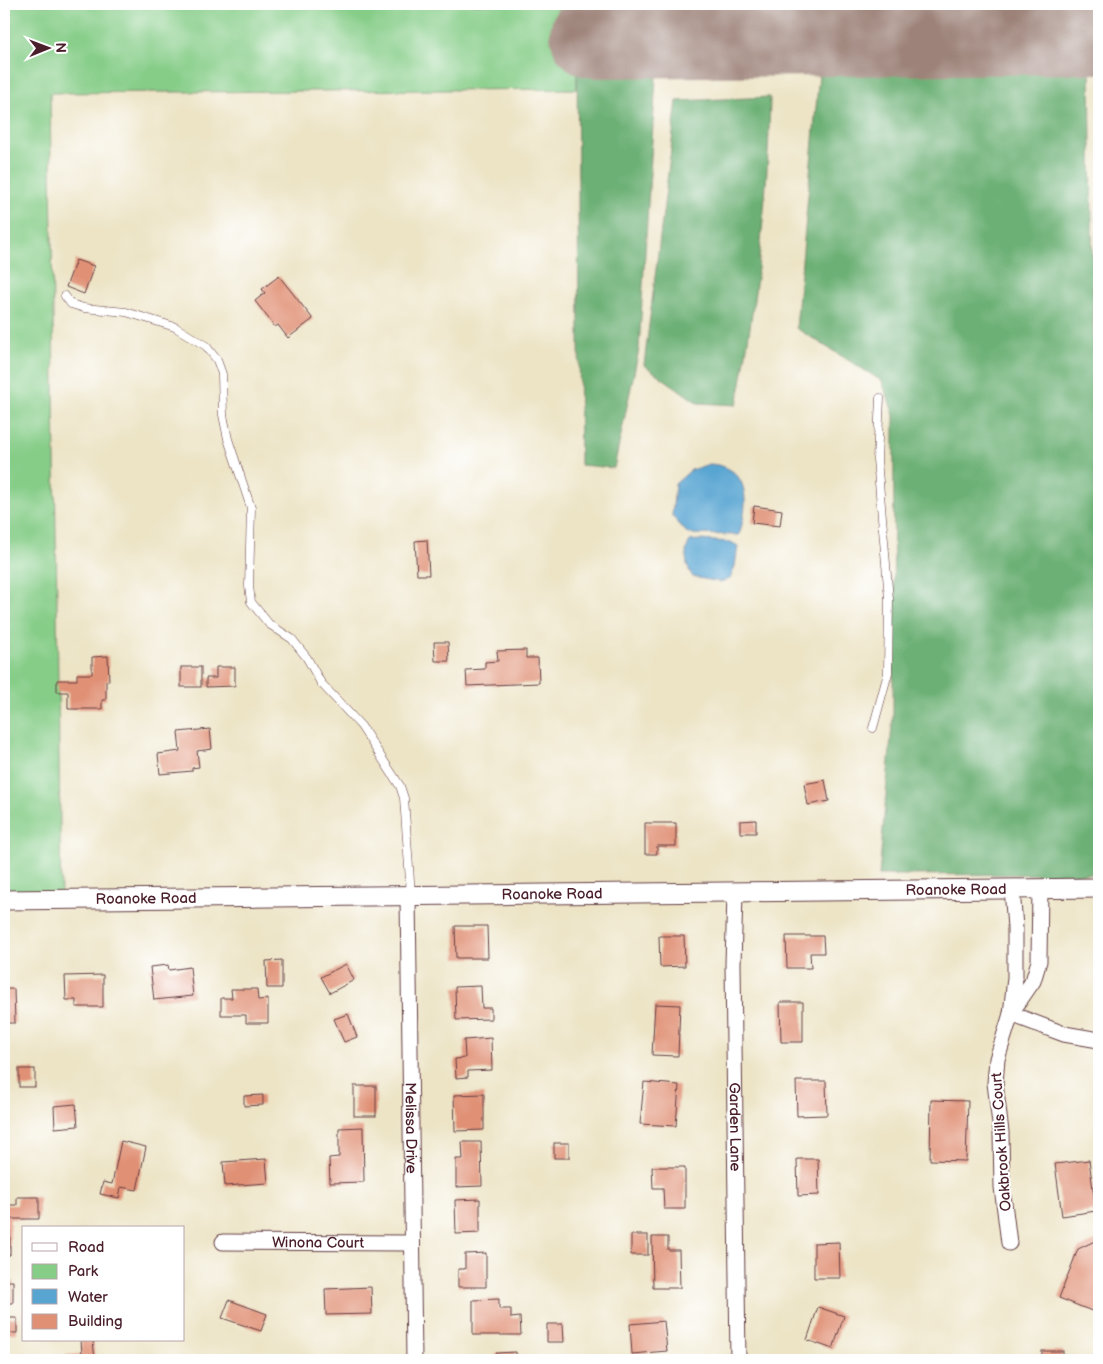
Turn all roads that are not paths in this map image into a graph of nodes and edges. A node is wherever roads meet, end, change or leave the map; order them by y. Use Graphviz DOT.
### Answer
graph roads {
  1 [pos="65,296"];
  2 [pos="880,398"];
  3 [pos="873,728"];
  4 [pos="1012,888"];
  5 [pos="1040,888"];
  6 [pos="1099,888"];
  7 [pos="735,893"];
  8 [pos="409,897"];
  9 [pos="4,900"];
  10 [pos="1011,1014"];
  11 [pos="1099,1040"];
  12 [pos="223,1242"];
  13 [pos="412,1243"];
  14 [pos="1009,1243"];
  15 [pos="414,1360"];
  16 [pos="738,1360"];
  1 -- 8 [label="lane"];
  2 -- 3 [label="lane"];
  4 -- 5 [label="street, Roanoke Road"];
  4 -- 7 [label="street, Roanoke Road"];
  4 -- 10 [label="street, Oakbrook Hills Court"];
  5 -- 6 [label="street, Roanoke Road"];
  5 -- 10 [label="street, Oakbrook Hills Court"];
  7 -- 8 [label="street, Roanoke Road"];
  7 -- 16 [label="street, Garden Lane"];
  8 -- 9 [label="street, Roanoke Road"];
  8 -- 13 [label="street, Melissa Drive"];
  10 -- 11 [label="street"];
  10 -- 14 [label="street, Oakbrook Hills Court"];
  12 -- 13 [label="street, Winona Court"];
  13 -- 15 [label="street, Melissa Drive"];
}
